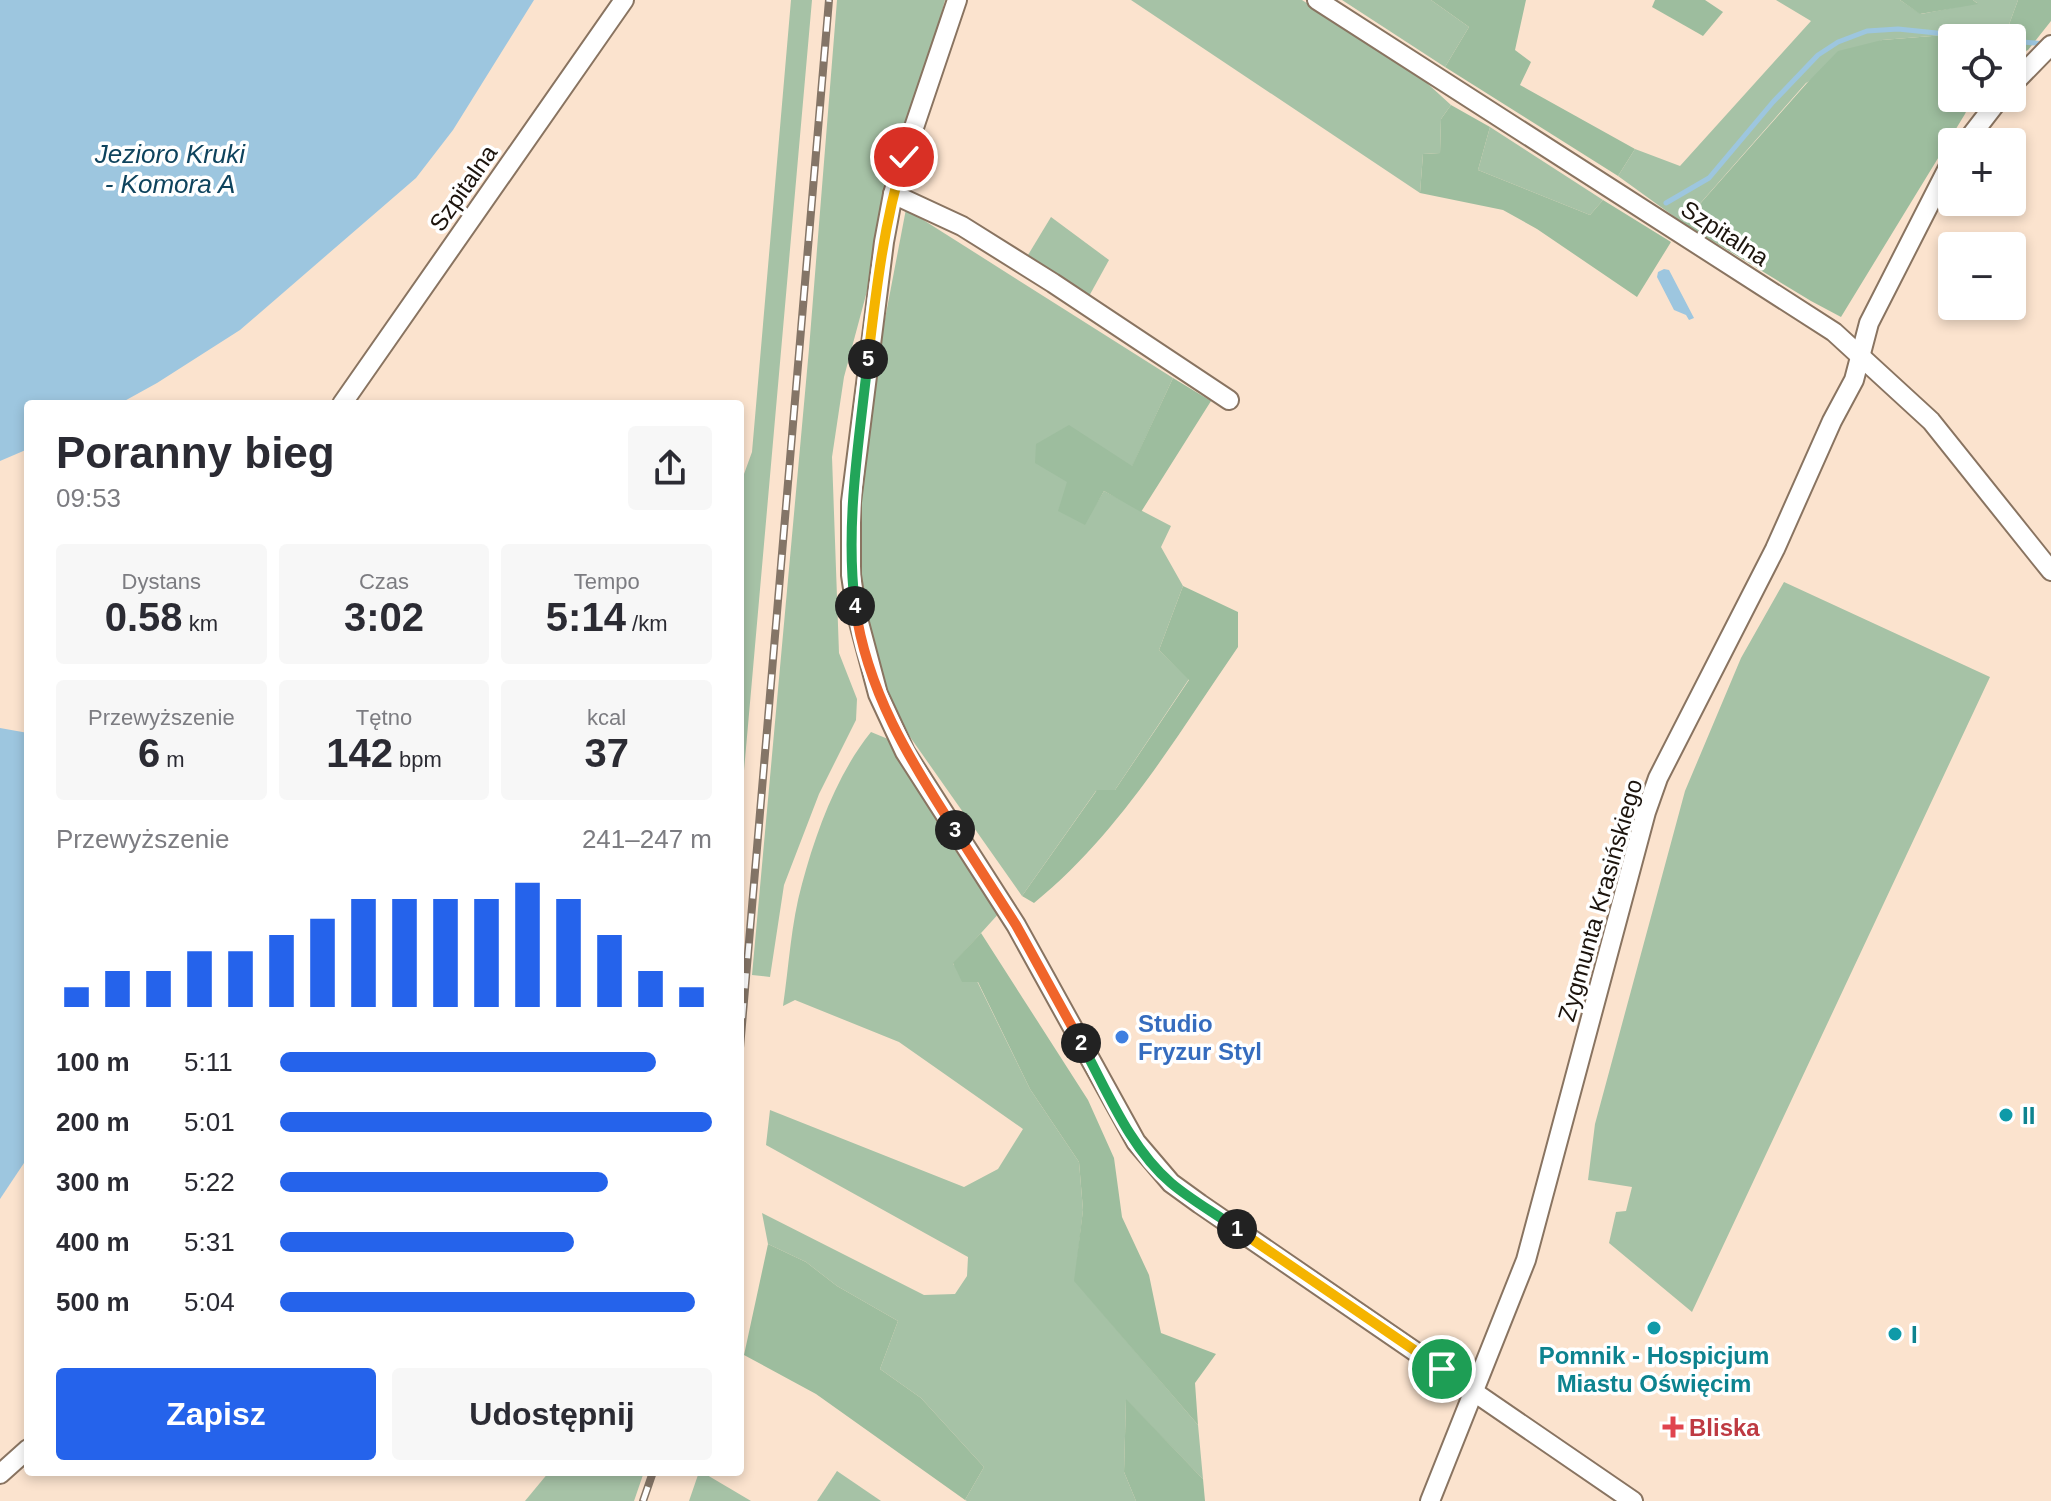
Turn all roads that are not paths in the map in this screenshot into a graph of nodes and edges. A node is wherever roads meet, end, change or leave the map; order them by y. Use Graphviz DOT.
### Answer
graph roads {
  1 [pos="624,0"];
  2 [pos="957,0"];
  3 [pos="1317,0"];
  4 [pos="2051,45"];
  5 [pos="2026,71"];
  6 [pos="1989,112"];
  7 [pos="1977,128"];
  8 [pos="1938,187"];
  9 [pos="893,194"];
  10 [pos="1861,355"];
  11 [pos="345,400"];
  12 [pos="1229,400"];
  13 [pos="2051,571"];
  14 [pos="1474,1392"];
  15 [pos="24,1453"];
  16 [pos="0,1474"];
  17 [pos="1430,1501"];
  18 [pos="1633,1501"];
  1 -- 11 [label="street, Szpitalna"];
  2 -- 9 [label="street"];
  3 -- 10 [label="street, Szpitalna"];
  4 -- 5 [label="street"];
  6 -- 7 [label="street"];
  8 -- 10 [label="street, Zygmunta Krasińskiego"];
  9 -- 12 [label="street"];
  9 -- 14 [label="street"];
  10 -- 13 [label="street, Szpitalna"];
  10 -- 14 [label="street, Zygmunta Krasińskiego"];
  14 -- 17 [label="street, Zygmunta Krasińskiego"];
  14 -- 18 [label="street"];
  15 -- 16 [label="street"];
}
